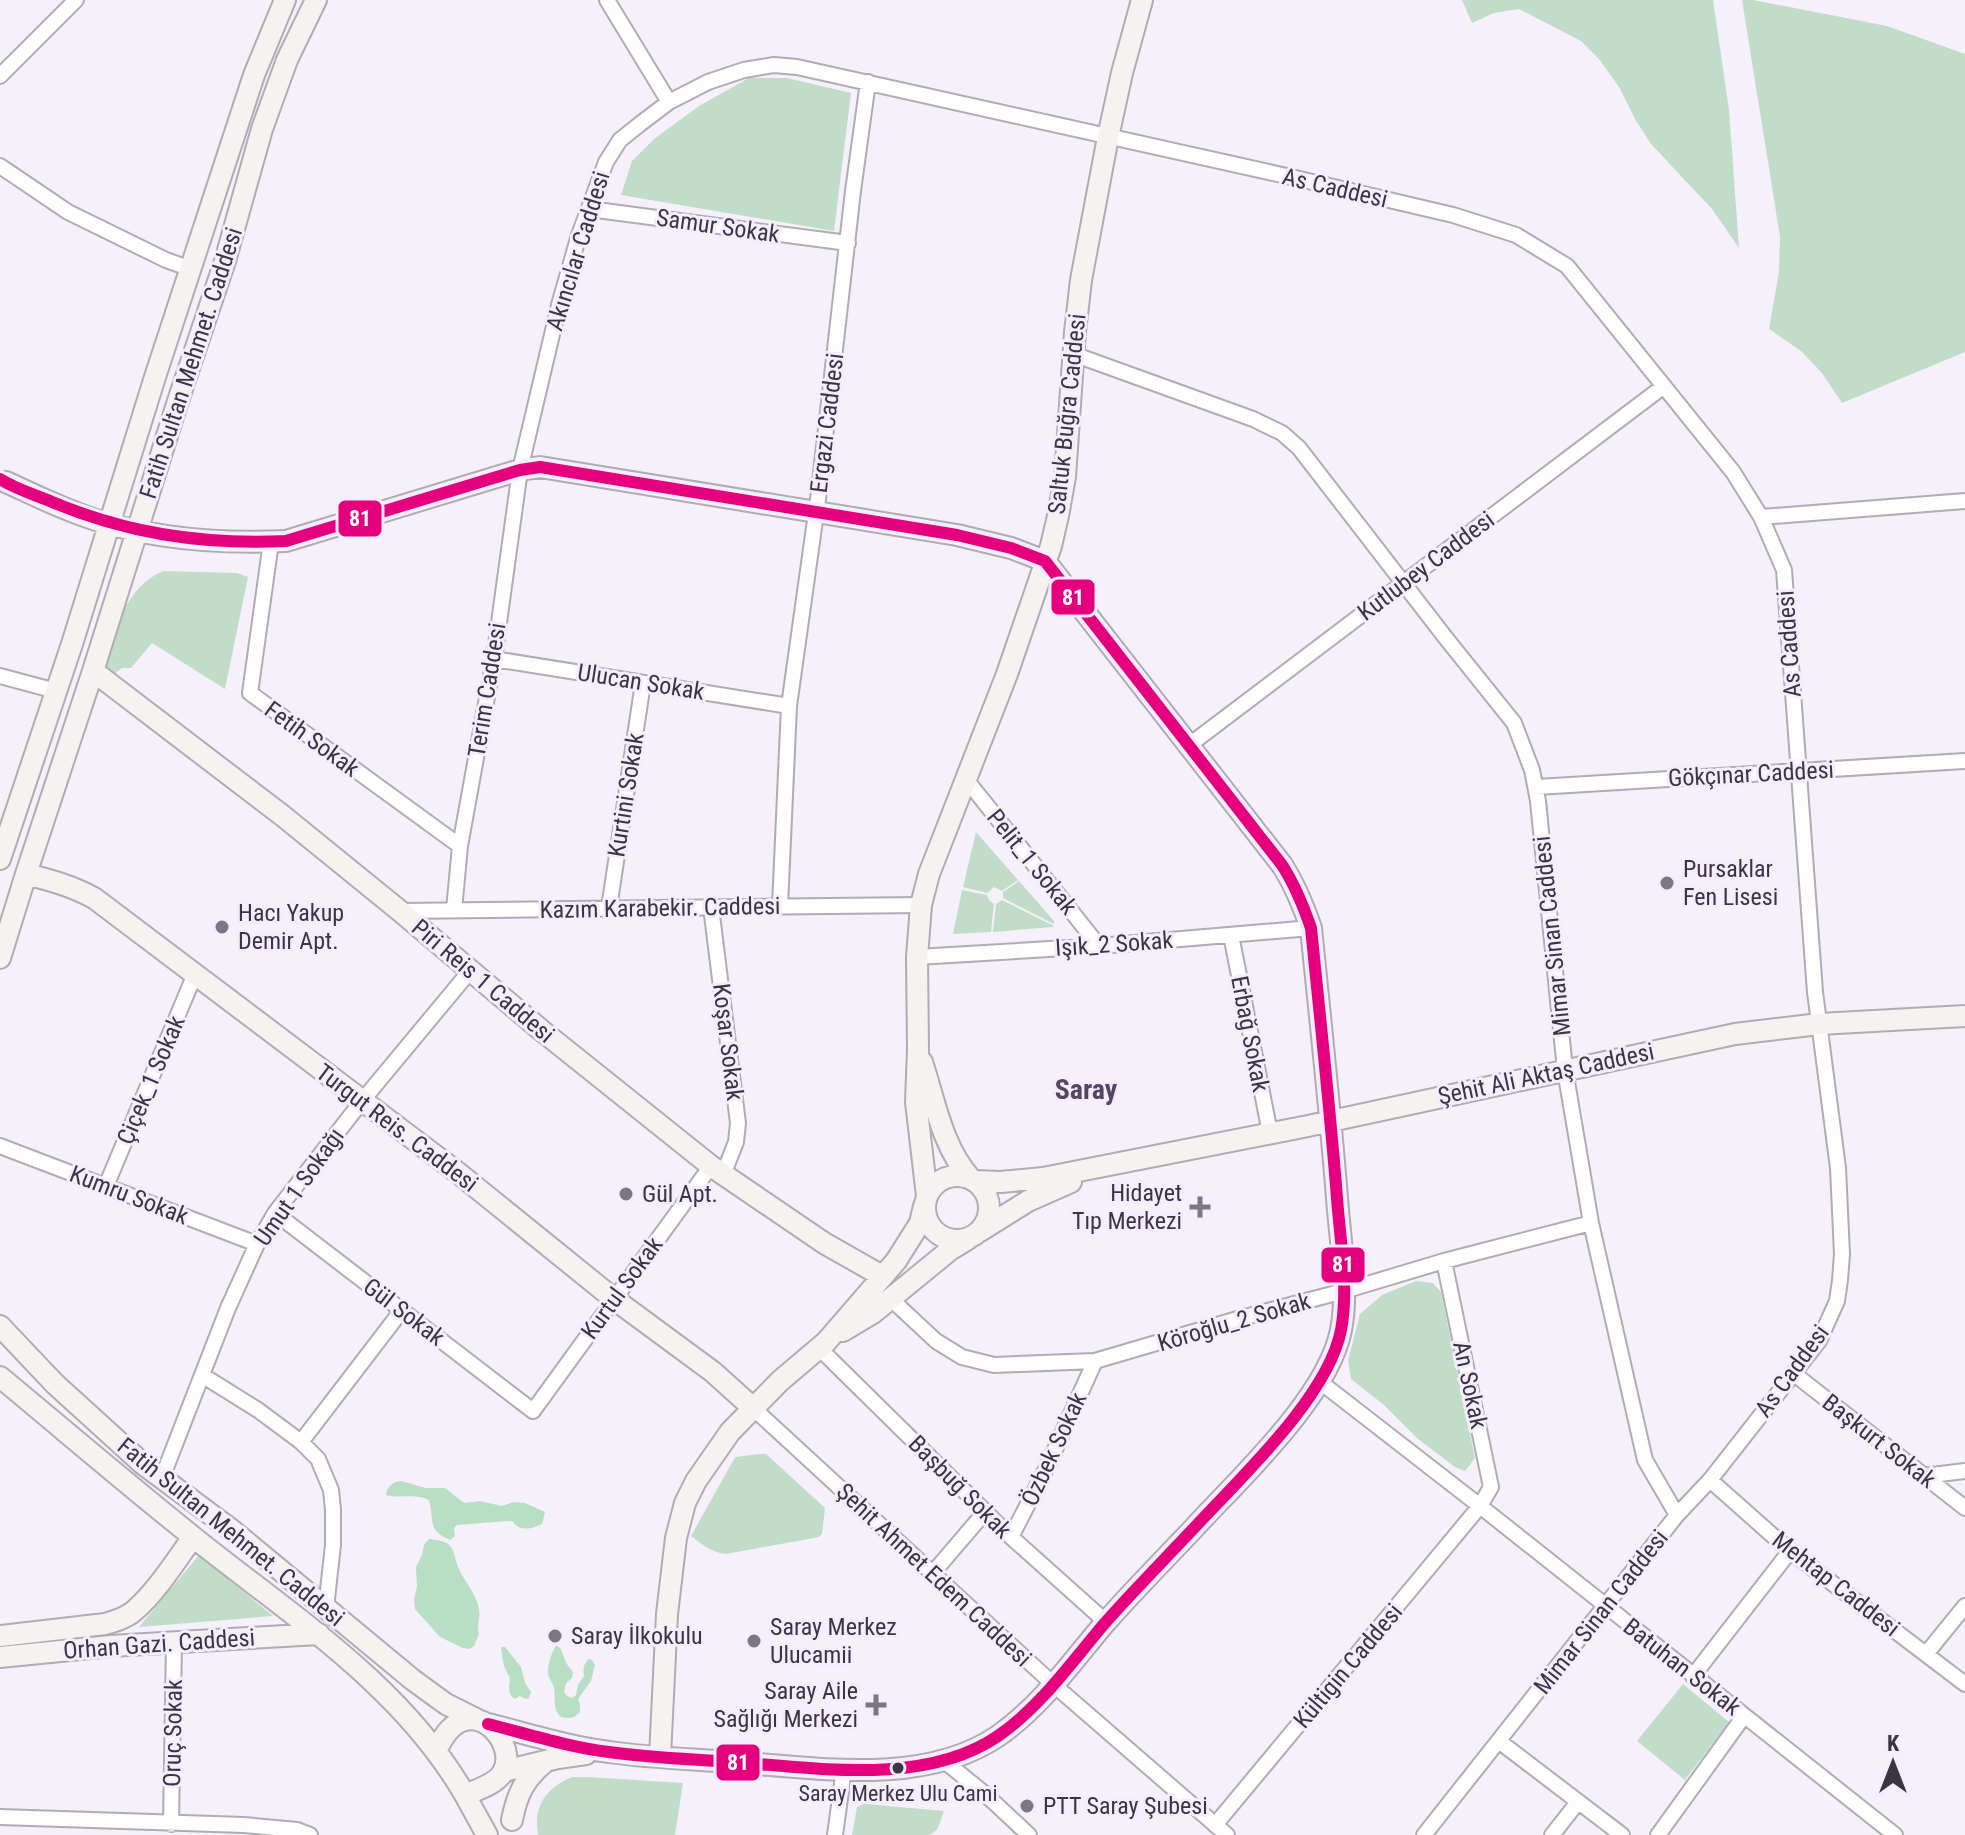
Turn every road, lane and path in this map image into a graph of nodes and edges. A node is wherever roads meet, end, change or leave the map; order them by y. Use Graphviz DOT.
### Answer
graph roads {
  1 [pos="76,0"];
  2 [pos="285,0"];
  3 [pos="316,0"];
  4 [pos="607,0"];
  5 [pos="1142,0"];
  6 [pos="0,76"];
  7 [pos="868,82"];
  8 [pos="669,102"];
  9 [pos="1108,137"];
  10 [pos="0,166"];
  11 [pos="589,209"];
  12 [pos="848,243"];
  13 [pos="191,269"];
  14 [pos="1073,354"];
  15 [pos="1664,386"];
  16 [pos="520,470"];
  17 [pos="2,481"];
  18 [pos="1965,501"];
  19 [pos="816,512"];
  20 [pos="1761,517"];
  21 [pos="123,526"];
  22 [pos="271,542"];
  23 [pos="1045,561"];
  24 [pos="1404,583"];
  25 [pos="494,659"];
  26 [pos="93,671"];
  27 [pos="0,676"];
  28 [pos="643,683"];
  29 [pos="56,691"];
  30 [pos="789,706"];
  31 [pos="1188,746"];
  32 [pos="1965,761"];
  33 [pos="1799,771"];
  34 [pos="965,778"];
  35 [pos="1537,787"];
  36 [pos="460,846"];
  37 [pos="0,859"];
  38 [pos="26,874"];
  39 [pos="921,905"];
  40 [pos="780,906"];
  41 [pos="711,907"];
  42 [pos="609,908"];
  43 [pos="454,910"];
  44 [pos="400,911"];
  45 [pos="1311,928"];
  46 [pos="1231,935"];
  47 [pos="1099,946"];
  48 [pos="917,957"];
  49 [pos="0,958"];
  50 [pos="470,971"];
  51 [pos="195,974"];
  52 [pos="1965,1016"];
  53 [pos="1819,1024"];
  54 [pos="918,1050"];
  55 [pos="1565,1070"];
  56 [pos="362,1101"];
  57 [pos="1331,1121"];
  58 [pos="1270,1133"];
  59 [pos="0,1146"];
  60 [pos="1132,1161"];
  61 [pos="717,1171"];
  62 [pos="972,1180"];
  63 [pos="106,1186"];
  64 [pos="925,1201"];
  65 [pos="275,1213"];
  66 [pos="1591,1223"];
  67 [pos="974,1235"];
  68 [pos="257,1244"];
  69 [pos="1444,1261"];
  70 [pos="882,1276"];
  71 [pos="1344,1291"];
  72 [pos="614,1299"];
  73 [pos="891,1299"];
  74 [pos="402,1310"];
  75 [pos="0,1326"];
  76 [pos="822,1345"];
  77 [pos="1095,1361"];
  78 [pos="1793,1373"];
  79 [pos="202,1375"];
  80 [pos="0,1377"];
  81 [pos="1319,1381"];
  82 [pos="753,1408"];
  83 [pos="533,1411"];
  84 [pos="301,1442"];
  85 [pos="1965,1471"];
  86 [pos="1924,1476"];
  87 [pos="162,1478"];
  88 [pos="1710,1480"];
  89 [pos="1480,1506"];
  90 [pos="1965,1508"];
  91 [pos="985,1512"];
  92 [pos="1677,1515"];
  93 [pos="193,1537"];
  94 [pos="1011,1537"];
  95 [pos="1790,1551"];
  96 [pos="932,1574"];
  97 [pos="1965,1606"];
  98 [pos="1605,1607"];
  99 [pos="326,1608"];
  100 [pos="1106,1622"];
  101 [pos="319,1634"];
  102 [pos="0,1636"];
  103 [pos="174,1643"];
  104 [pos="1926,1654"];
  105 [pos="0,1657"];
  106 [pos="1693,1676"];
  107 [pos="1965,1684"];
  108 [pos="1054,1685"];
  109 [pos="1744,1716"];
  110 [pos="482,1722"];
  111 [pos="1500,1742"];
  112 [pos="436,1751"];
  113 [pos="608,1752"];
  114 [pos="660,1756"];
  115 [pos="547,1760"];
  116 [pos="943,1760"];
  117 [pos="844,1769"];
  118 [pos="501,1774"];
  119 [pos="465,1795"];
  120 [pos="1578,1802"];
  121 [pos="0,1817"];
  122 [pos="171,1824"];
  123 [pos="514,1828"];
  124 [pos="1221,1830"];
  125 [pos="309,1834"];
  126 [pos="487,1835"];
  127 [pos="835,1835"];
  128 [pos="1029,1835"];
  129 [pos="1424,1835"];
  130 [pos="1552,1835"];
  131 [pos="1622,1835"];
  132 [pos="1658,1835"];
  133 [pos="1895,1835"];
  1 -- 6 [label="street"];
  2 -- 13 [label="street, Fatih Sultan Mehmet. Caddesi"];
  3 -- 21 [label="street, Fatih Sultan Mehmet. Caddesi"];
  4 -- 8 [label="street"];
  5 -- 9 [label="street, Saltuk Buğra Caddesi"];
  7 -- 8 [label="street, Akıncılar Caddesi"];
  7 -- 9 [label="street, Akıncılar Caddesi"];
  7 -- 12 [label="street, Ergazi Caddesi"];
  8 -- 11 [label="street, Akıncılar Caddesi"];
  9 -- 14 [label="street, Saltuk Buğra Caddesi"];
  9 -- 15 [label="street, As Caddesi"];
  10 -- 13 [label="street"];
  11 -- 12 [label="street, Samur Sokak"];
  11 -- 16 [label="street, Akıncılar Caddesi"];
  12 -- 19 [label="street, Ergazi Caddesi"];
  13 -- 21 [label="street, Fatih Sultan Mehmet. Caddesi"];
  14 -- 23 [label="street, Saltuk Buğra Caddesi"];
  14 -- 24 [label="street, Mimar Sinan Caddesi"];
  15 -- 20 [label="street, As Caddesi"];
  15 -- 24 [label="street, Kutlubey Caddesi"];
  16 -- 19 [label="street"];
  16 -- 22 [label="street"];
  16 -- 25 [label="street, Terim Caddesi"];
  17 -- 21 [label="street"];
  18 -- 20 [label="street"];
  19 -- 23 [label="street"];
  19 -- 30 [label="street, Ergazi Caddesi"];
  20 -- 33 [label="street, As Caddesi"];
  21 -- 22 [label="street"];
  21 -- 26 [label="street, Fatih Sultan Mehmet. Caddesi"];
  21 -- 29 [label="street, Fatih Sultan Mehmet. Caddesi"];
  22 -- 36 [label="street, Fetih Sokak"];
  23 -- 31 [label="street"];
  23 -- 34 [label="street, Saltuk Buğra Caddesi"];
  24 -- 31 [label="street, Kutlubey Caddesi"];
  24 -- 35 [label="street, Mimar Sinan Caddesi"];
  25 -- 28 [label="street, Ulucan Sokak"];
  25 -- 36 [label="street, Terim Caddesi"];
  26 -- 38 [label="street, Fatih Sultan Mehmet. Caddesi"];
  26 -- 44 [label="street, Piri Reis 1 Caddesi"];
  27 -- 29 [label="street"];
  28 -- 30 [label="street, Ulucan Sokak"];
  28 -- 42 [label="street, Kurtini Sokak"];
  29 -- 37 [label="street, Fatih Sultan Mehmet. Caddesi"];
  30 -- 40 [label="street, Ergazi Caddesi"];
  31 -- 45 [label="street"];
  32 -- 33 [label="street, Gökçınar Caddesi"];
  33 -- 35 [label="street, Gökçınar Caddesi"];
  33 -- 53 [label="street, As Caddesi"];
  34 -- 39 [label="street, Saltuk Buğra Caddesi"];
  34 -- 47 [label="street, Pelit_1 Sokak"];
  35 -- 55 [label="street, Mimar Sinan Caddesi"];
  36 -- 43 [label="street, Terim Caddesi"];
  38 -- 49 [label="street, Fatih Sultan Mehmet. Caddesi"];
  38 -- 51 [label="street, Turgut Reis. Caddesi"];
  39 -- 40 [label="street, Kazım Karabekir. Caddesi"];
  39 -- 48 [label="street, Saltuk Buğra Caddesi"];
  40 -- 41 [label="street, Kazım Karabekir. Caddesi"];
  41 -- 42 [label="street, Kazım Karabekir. Caddesi"];
  41 -- 61 [label="street, Koşar Sokak"];
  42 -- 43 [label="street, Kazım Karabekir. Caddesi"];
  43 -- 44 [label="street, Kazım Karabekir. Caddesi"];
  44 -- 50 [label="street, Piri Reis 1 Caddesi"];
  45 -- 46 [label="street, Işık_2 Sokak"];
  45 -- 57 [label="street"];
  46 -- 47 [label="street, Işık_2 Sokak"];
  46 -- 58 [label="street, Erbağ Sokak"];
  47 -- 48 [label="street, Işık_2 Sokak"];
  48 -- 54 [label="street, Saltuk Buğra Caddesi"];
  50 -- 56 [label="street, Umut 1 Sokağı"];
  50 -- 61 [label="street, Piri Reis 1 Caddesi"];
  51 -- 56 [label="street, Turgut Reis. Caddesi"];
  51 -- 63 [label="street, Çiçek_1 Sokak"];
  52 -- 53 [label="street, Şehit Ali Aktaş Caddesi"];
  53 -- 55 [label="street, Şehit Ali Aktaş Caddesi"];
  53 -- 78 [label="street, As Caddesi"];
  54 -- 62 [label="street, Saltuk Buğra Caddesi"];
  54 -- 64 [label="street, Saltuk Buğra Caddesi"];
  55 -- 57 [label="street, Şehit Ali Aktaş Caddesi"];
  55 -- 66 [label="street, Mimar Sinan Caddesi"];
  56 -- 65 [label="street, Umut 1 Sokağı"];
  56 -- 72 [label="street, Turgut Reis. Caddesi"];
  57 -- 58 [label="street, Şehit Ali Aktaş Caddesi"];
  57 -- 71 [label="street"];
  58 -- 60 [label="street, Şehit Ali Aktaş Caddesi"];
  59 -- 63 [label="street, Kumru Sokak"];
  60 -- 62 [label="street, Şehit Ali Aktaş Caddesi"];
  60 -- 67 [label="street, Şehit Ali Aktaş Caddesi"];
  61 -- 70 [label="street, Piri Reis 1 Caddesi"];
  61 -- 72 [label="street, Kurtul Sokak"];
  62 -- 64 [label="street, Şehit Ali Aktaş Caddesi"];
  62 -- 67 [label="street"];
  63 -- 68 [label="street, Kumru Sokak"];
  64 -- 67 [label="street"];
  64 -- 70 [label="street, Şehit Ali Aktaş Caddesi"];
  65 -- 68 [label="street, Umut 1 Sokağı"];
  65 -- 74 [label="street, Gül Sokak"];
  66 -- 69 [label="street, Köroğlu_2 Sokak"];
  66 -- 92 [label="street, Mimar Sinan Caddesi"];
  67 -- 73 [label="street, Şehit Ali Aktaş Caddesi"];
  68 -- 79 [label="street, Umut 1 Sokağı"];
  69 -- 71 [label="street, Köroğlu_2 Sokak"];
  69 -- 89 [label="street, An Sokak"];
  70 -- 76 [label="street, Şehit Ali Aktaş Caddesi"];
  71 -- 77 [label="street, Köroğlu_2 Sokak"];
  71 -- 81 [label="street"];
  72 -- 82 [label="street, Turgut Reis. Caddesi"];
  72 -- 83 [label="street, Kurtul Sokak"];
  73 -- 76 [label="street, Şehit Ali Aktaş Caddesi"];
  73 -- 77 [label="street, Köroğlu_2 Sokak"];
  74 -- 83 [label="street, Gül Sokak"];
  74 -- 84 [label="street"];
  75 -- 87 [label="street, Fatih Sultan Mehmet. Caddesi"];
  76 -- 82 [label="street, Şehit Ali Aktaş Caddesi"];
  76 -- 91 [label="street, Başbuğ Sokak"];
  77 -- 94 [label="street, Özbek Sokak"];
  78 -- 86 [label="street, Başkurt Sokak"];
  78 -- 88 [label="street, As Caddesi"];
  79 -- 84 [label="street"];
  79 -- 87 [label="street, Umut 1 Sokağı"];
  80 -- 93 [label="street, Fatih Sultan Mehmet. Caddesi"];
  81 -- 89 [label="street, Batuhan Sokak"];
  81 -- 100 [label="street"];
  82 -- 96 [label="street, Şehit Ahmet Edem Caddesi"];
  82 -- 114 [label="street, Şehit Ali Aktaş Caddesi"];
  84 -- 99 [label="street"];
  85 -- 86 [label="street"];
  86 -- 90 [label="street, Başkurt Sokak"];
  87 -- 99 [label="street, Fatih Sultan Mehmet. Caddesi"];
  88 -- 92 [label="street, As Caddesi"];
  88 -- 95 [label="street, Mehtap Caddesi"];
  89 -- 98 [label="street, Batuhan Sokak"];
  89 -- 124 [label="street, Kültigin Caddesi"];
  91 -- 94 [label="street, Başbuğ Sokak"];
  91 -- 96 [label="street"];
  92 -- 98 [label="street, Mimar Sinan Caddesi"];
  93 -- 101 [label="street, Fatih Sultan Mehmet. Caddesi"];
  93 -- 102 [label="street, Orhan Gazi. Caddesi"];
  94 -- 100 [label="street, Başbuğ Sokak"];
  95 -- 104 [label="street, Mehtap Caddesi"];
  95 -- 106 [label="street"];
  96 -- 108 [label="street, Şehit Ahmet Edem Caddesi"];
  97 -- 104 [label="street"];
  98 -- 106 [label="street, Batuhan Sokak"];
  98 -- 111 [label="street, Mimar Sinan Caddesi"];
  99 -- 110 [label="street, Fatih Sultan Mehmet. Caddesi"];
  100 -- 108 [label="street"];
  101 -- 103 [label="street, Orhan Gazi. Caddesi"];
  101 -- 112 [label="street, Fatih Sultan Mehmet. Caddesi"];
  103 -- 105 [label="street, Orhan Gazi. Caddesi"];
  103 -- 122 [label="street, Oruç Sokak"];
  104 -- 107 [label="street, Mehtap Caddesi"];
  106 -- 109 [label="street, Batuhan Sokak"];
  108 -- 116 [label="street"];
  108 -- 124 [label="street, Şehit Ahmet Edem Caddesi"];
  109 -- 132 [label="street"];
  109 -- 133 [label="street, Batuhan Sokak"];
  110 -- 112 [label="street"];
  110 -- 113 [label="street, Fatih Sultan Mehmet. Caddesi"];
  110 -- 118 [label="street"];
  111 -- 120 [label="street"];
  111 -- 129 [label="street, Mimar Sinan Caddesi"];
  112 -- 119 [label="street, Fatih Sultan Mehmet. Caddesi"];
  113 -- 114 [label="street"];
  113 -- 115 [label="street"];
  114 -- 117 [label="street"];
  115 -- 118 [label="street"];
  115 -- 123 [label="street"];
  116 -- 117 [label="street"];
  116 -- 128 [label="street"];
  117 -- 127 [label="street"];
  118 -- 119 [label="street"];
  118 -- 123 [label="street"];
  119 -- 126 [label="street, Fatih Sultan Mehmet. Caddesi"];
  120 -- 130 [label="street"];
  120 -- 131 [label="street"];
  121 -- 122 [label="street"];
  122 -- 125 [label="street"];
}
